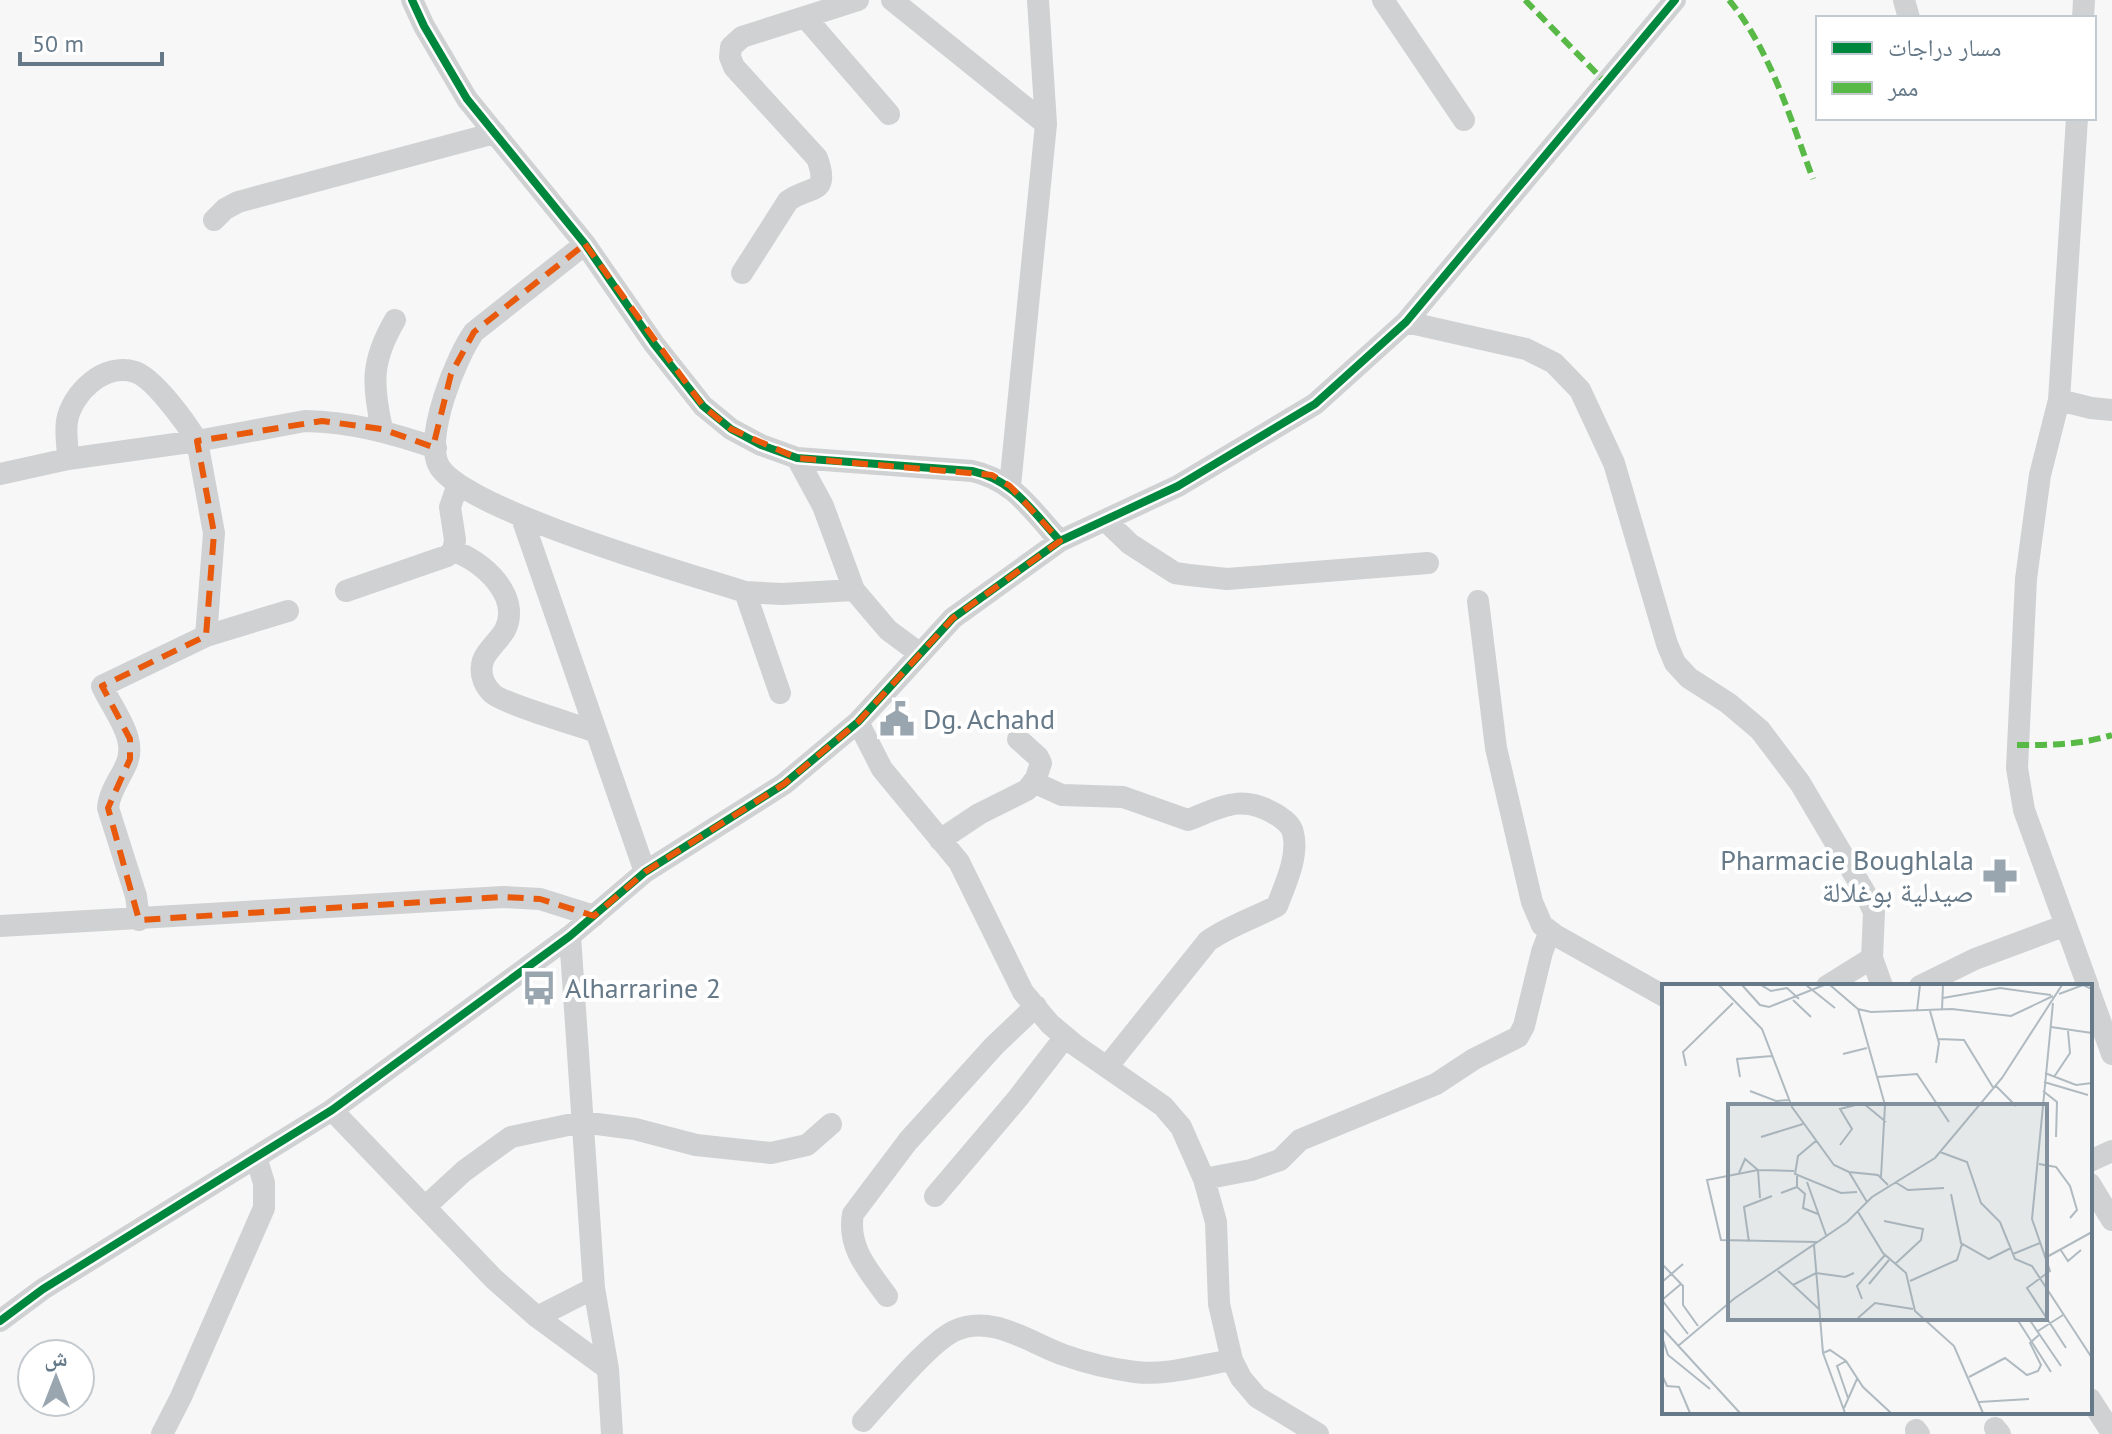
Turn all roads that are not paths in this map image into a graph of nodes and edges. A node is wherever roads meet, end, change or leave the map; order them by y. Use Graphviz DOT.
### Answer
graph roads {
  1 [pos="412,0"];
  2 [pos="858,0"];
  3 [pos="892,0"];
  4 [pos="1038,0"];
  5 [pos="1383,0"];
  6 [pos="1675,0"];
  7 [pos="805,17"];
  8 [pos="889,114"];
  9 [pos="1464,120"];
  10 [pos="2077,120"];
  11 [pos="1046,124"];
  12 [pos="495,133"];
  13 [pos="214,220"];
  14 [pos="585,244"];
  15 [pos="742,273"];
  16 [pos="395,320"];
  17 [pos="1406,322"];
  18 [pos="2059,400"];
  19 [pos="2112,410"];
  20 [pos="382,429"];
  21 [pos="197,441"];
  22 [pos="436,448"];
  23 [pos="797,458"];
  24 [pos="68,459"];
  25 [pos="0,474"];
  26 [pos="458,484"];
  27 [pos="1010,486"];
  28 [pos="522,518"];
  29 [pos="1105,520"];
  30 [pos="1060,541"];
  31 [pos="453,551"];
  32 [pos="1428,563"];
  33 [pos="854,590"];
  34 [pos="346,591"];
  35 [pos="745,592"];
  36 [pos="1478,601"];
  37 [pos="288,611"];
  38 [pos="206,636"];
  39 [pos="919,653"];
  40 [pos="780,693"];
  41 [pos="858,722"];
  42 [pos="596,732"];
  43 [pos="1018,739"];
  44 [pos="1033,782"];
  45 [pos="940,840"];
  46 [pos="645,872"];
  47 [pos="594,916"];
  48 [pos="139,920"];
  49 [pos="2066,925"];
  50 [pos="0,926"];
  51 [pos="1550,931"];
  52 [pos="570,936"];
  53 [pos="1872,958"];
  54 [pos="1830,984"];
  55 [pos="1881,984"];
  56 [pos="1924,984"];
  57 [pos="2087,984"];
  58 [pos="1662,995"];
  59 [pos="2092,996"];
  60 [pos="1036,1006"];
  61 [pos="2106,1020"];
  62 [pos="1065,1037"];
  63 [pos="2112,1054"];
  64 [pos="1107,1067"];
  65 [pos="332,1110"];
  66 [pos="582,1122"];
  67 [pos="831,1124"];
  68 [pos="2112,1151"];
  69 [pos="256,1157"];
  70 [pos="2092,1160"];
  71 [pos="1204,1179"];
  72 [pos="2092,1187"];
  73 [pos="935,1196"];
  74 [pos="425,1207"];
  75 [pos="2112,1220"];
  76 [pos="594,1288"];
  77 [pos="887,1296"];
  78 [pos="537,1317"];
  79 [pos="0,1321"];
  80 [pos="1232,1360"];
  81 [pos="608,1369"];
  82 [pos="2092,1402"];
  83 [pos="863,1421"];
  84 [pos="2112,1433"];
  85 [pos="162,1434"];
  86 [pos="612,1434"];
  87 [pos="1318,1434"];
  1 -- 12 [label="street"];
  2 -- 7 [label="street"];
  3 -- 11 [label="street"];
  4 -- 11 [label="street"];
  5 -- 9 [label="street"];
  6 -- 17 [label="street"];
  7 -- 8 [label="street"];
  7 -- 15 [label="street"];
  10 -- 18 [label="street"];
  11 -- 27 [label="street"];
  12 -- 13 [label="street"];
  12 -- 14 [label="street"];
  14 -- 22 [label="street"];
  14 -- 23 [label="street"];
  16 -- 20 [label="street"];
  17 -- 29 [label="street"];
  17 -- 53 [label="street"];
  18 -- 19 [label="street"];
  18 -- 49 [label="street"];
  20 -- 21 [label="street"];
  20 -- 22 [label="street"];
  21 -- 24 [label="street"];
  21 -- 24 [label="street"];
  21 -- 38 [label="street"];
  22 -- 26 [label="street"];
  23 -- 27 [label="street"];
  23 -- 33 [label="street"];
  24 -- 25 [label="street"];
  26 -- 28 [label="street"];
  26 -- 31 [label="street"];
  27 -- 30 [label="street"];
  28 -- 35 [label="street"];
  28 -- 42 [label="street"];
  29 -- 30 [label="street"];
  29 -- 32 [label="street"];
  30 -- 39 [label="street"];
  31 -- 34 [label="street"];
  31 -- 42 [label="street"];
  33 -- 35 [label="street"];
  33 -- 39 [label="street"];
  35 -- 40 [label="street"];
  36 -- 51 [label="street"];
  37 -- 38 [label="street"];
  38 -- 48 [label="street"];
  39 -- 41 [label="street"];
  41 -- 45 [label="street"];
  41 -- 46 [label="street"];
  42 -- 46 [label="street"];
  43 -- 44 [label="street"];
  44 -- 45 [label="street"];
  44 -- 64 [label="street"];
  45 -- 60 [label="street"];
  46 -- 47 [label="street"];
  47 -- 48 [label="street"];
  47 -- 52 [label="street"];
  48 -- 50 [label="street"];
  49 -- 56 [label="street"];
  49 -- 57 [label="street"];
  51 -- 58 [label="street"];
  51 -- 71 [label="street"];
  52 -- 65 [label="street"];
  52 -- 66 [label="street"];
  53 -- 54 [label="street"];
  53 -- 55 [label="street"];
  59 -- 61 [label="street"];
  60 -- 62 [label="street"];
  60 -- 77 [label="street"];
  61 -- 63 [label="street"];
  62 -- 64 [label="street"];
  62 -- 73 [label="street"];
  64 -- 71 [label="street"];
  65 -- 69 [label="street"];
  65 -- 74 [label="street"];
  66 -- 67 [label="street"];
  66 -- 74 [label="street"];
  66 -- 76 [label="street"];
  68 -- 70 [label="street"];
  69 -- 79 [label="street"];
  69 -- 85 [label="street"];
  71 -- 80 [label="street"];
  72 -- 75 [label="street"];
  74 -- 78 [label="street"];
  76 -- 78 [label="street"];
  76 -- 81 [label="street"];
  78 -- 81 [label="street"];
  80 -- 83 [label="street"];
  80 -- 87 [label="street"];
  81 -- 86 [label="street"];
  82 -- 84 [label="street"];
}
